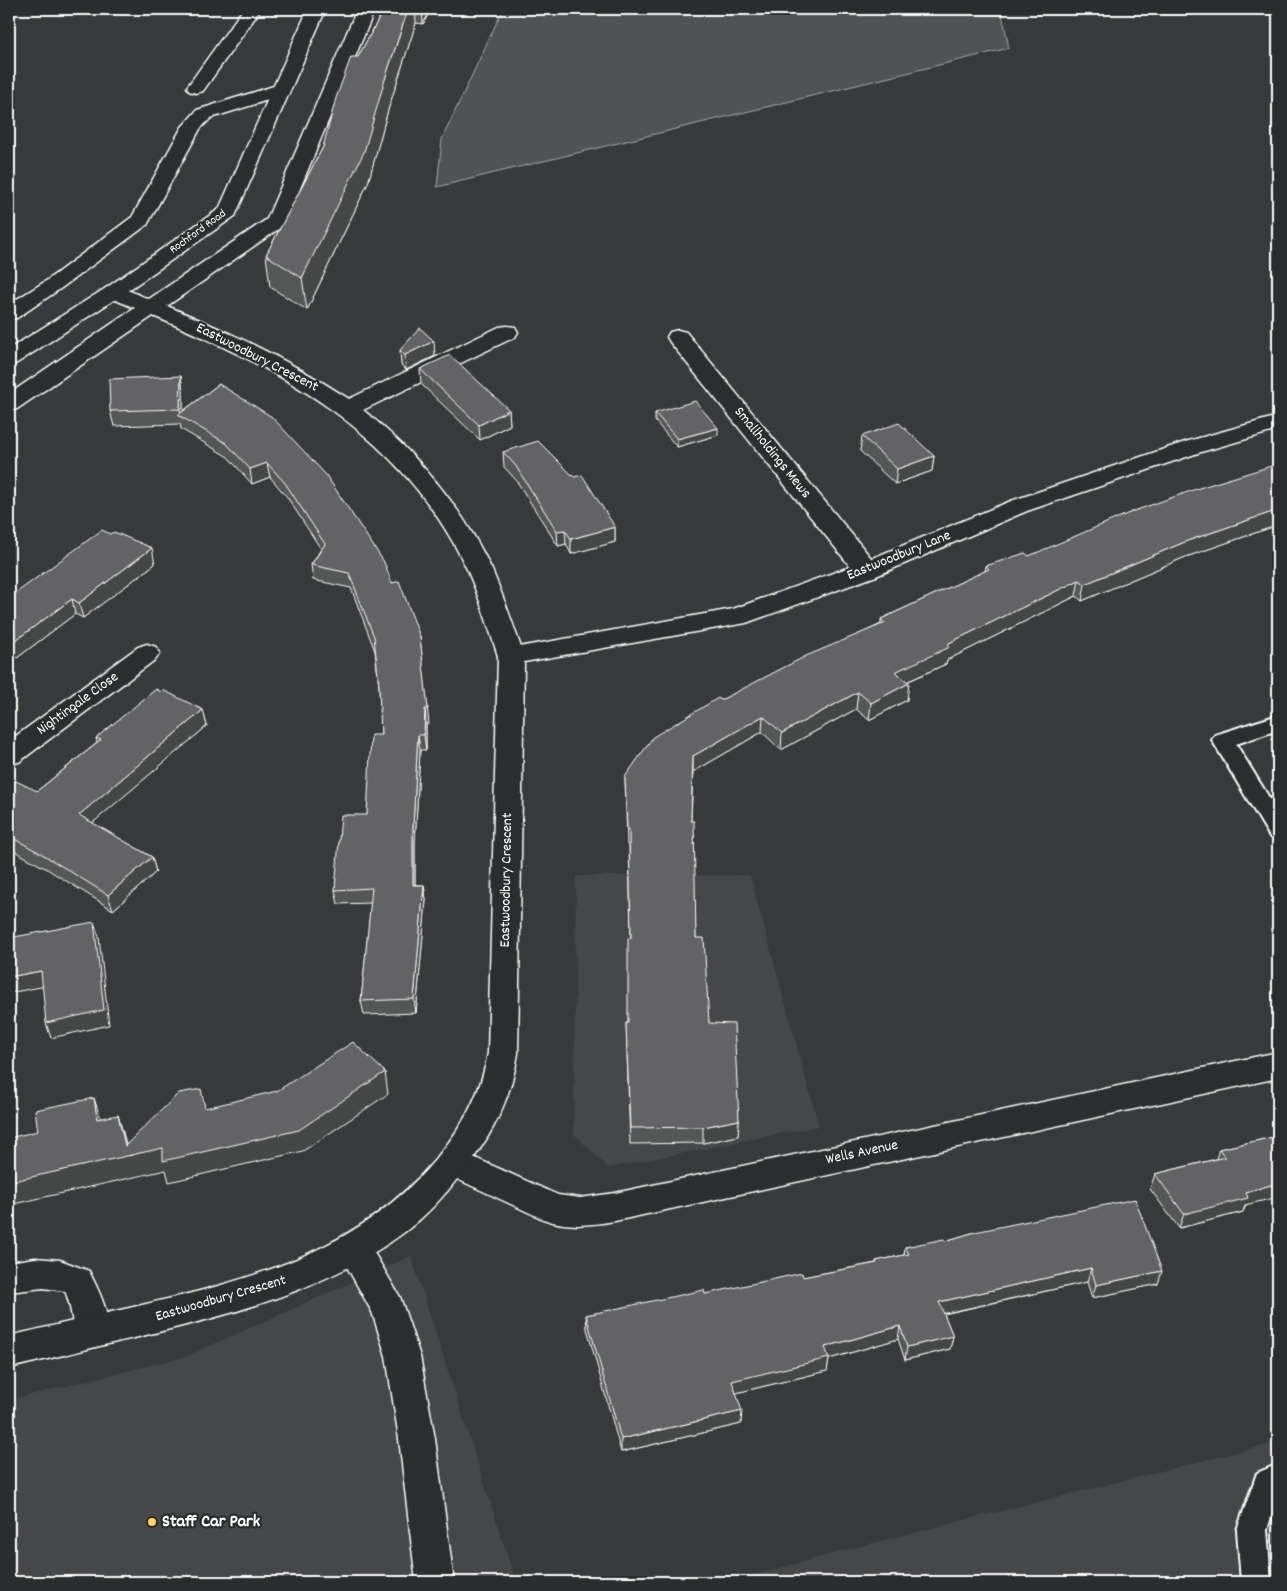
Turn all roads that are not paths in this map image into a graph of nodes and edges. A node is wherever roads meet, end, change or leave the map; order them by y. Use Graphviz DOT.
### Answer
graph roads {
  1 [pos="252,9"];
  2 [pos="317,9"];
  3 [pos="366,9"];
  4 [pos="196,87"];
  5 [pos="280,90"];
  6 [pos="113,292"];
  7 [pos="150,307"];
  8 [pos="9,313"];
  9 [pos="507,332"];
  10 [pos="678,337"];
  11 [pos="9,358"];
  12 [pos="9,404"];
  13 [pos="347,409"];
  14 [pos="1278,422"];
  15 [pos="867,570"];
  16 [pos="147,654"];
  17 [pos="511,656"];
  18 [pos="1278,722"];
  19 [pos="9,755"];
  20 [pos="1278,831"];
  21 [pos="1278,1065"];
  22 [pos="453,1162"];
  23 [pos="354,1249"];
  24 [pos="9,1277"];
  25 [pos="91,1332"];
  26 [pos="9,1352"];
  27 [pos="1278,1478"];
  28 [pos="435,1582"];
  29 [pos="1256,1582"];
  1 -- 4 [label="street"];
  2 -- 5 [label="street, Rochford Road"];
  3 -- 7 [label="street"];
  5 -- 6 [label="street, Rochford Road"];
  5 -- 8 [label="street"];
  6 -- 7 [label="street, Eastwoodbury Crescent"];
  6 -- 11 [label="street, Rochford Road"];
  7 -- 12 [label="street"];
  7 -- 13 [label="street, Eastwoodbury Crescent"];
  9 -- 13 [label="street"];
  10 -- 15 [label="street, Smallholdings Mews"];
  13 -- 17 [label="street, Eastwoodbury Crescent"];
  14 -- 15 [label="street, Eastwoodbury Lane"];
  15 -- 17 [label="street, Eastwoodbury Lane"];
  16 -- 19 [label="street, Nightingale Close"];
  17 -- 22 [label="street, Eastwoodbury Crescent"];
  18 -- 20 [label="lane"];
  21 -- 22 [label="street, Wells Avenue"];
  22 -- 23 [label="street, Eastwoodbury Crescent"];
  23 -- 25 [label="street, Eastwoodbury Crescent"];
  23 -- 28 [label="street"];
  24 -- 25 [label="street"];
  25 -- 26 [label="street, Eastwoodbury Crescent"];
  27 -- 29 [label="lane"];
}
